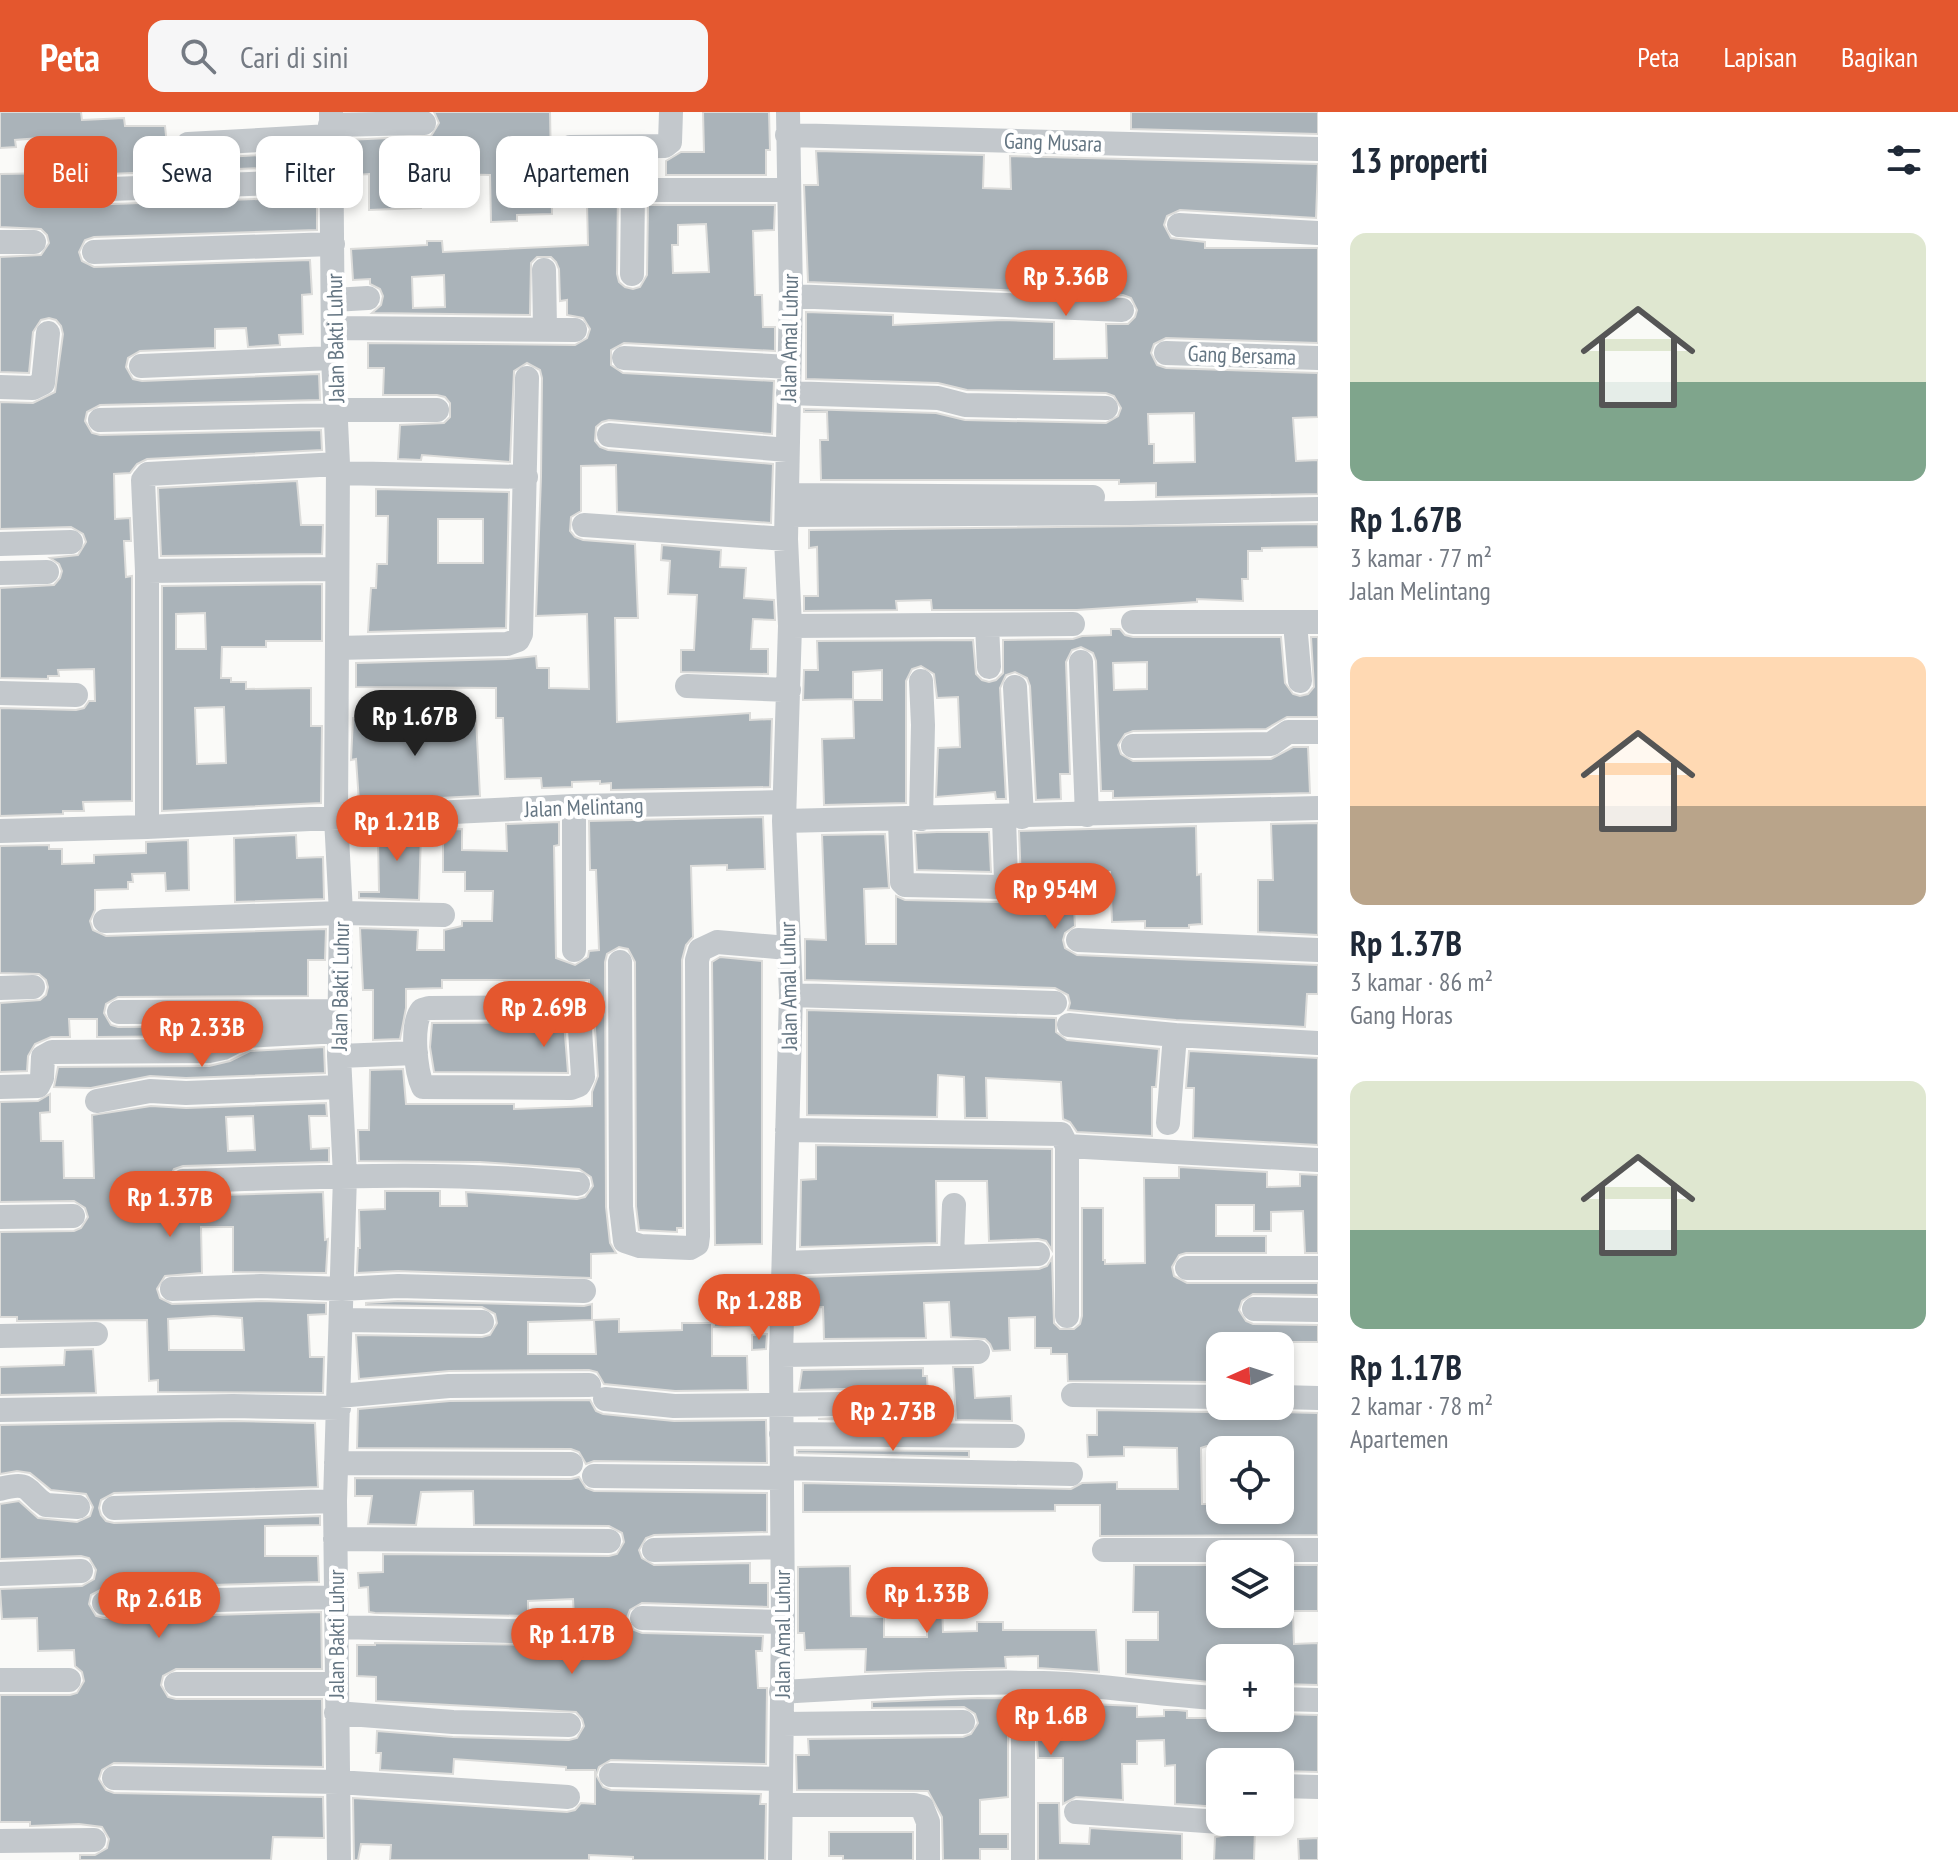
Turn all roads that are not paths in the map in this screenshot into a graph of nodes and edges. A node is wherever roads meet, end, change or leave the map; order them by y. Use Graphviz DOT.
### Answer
graph roads {
  1 [pos="671,112"];
  2 [pos="424,123"];
  3 [pos="330,124"];
  4 [pos="787,124"];
  5 [pos="240,137"];
  6 [pos="658,146"];
  7 [pos="1318,149"];
  8 [pos="256,184"];
  9 [pos="117,189"];
  10 [pos="787,190"];
  11 [pos="332,208"];
  12 [pos="1179,225"];
  13 [pos="1318,233"];
  14 [pos="0,242"];
  15 [pos="34,242"];
  16 [pos="333,244"];
  17 [pos="94,252"];
  18 [pos="544,270"];
  19 [pos="632,274"];
  20 [pos="791,296"];
  21 [pos="368,298"];
  22 [pos="333,300"];
  23 [pos="1122,310"];
  24 [pos="334,328"];
  25 [pos="545,329"];
  26 [pos="575,330"];
  27 [pos="48,333"];
  28 [pos="1166,353"];
  29 [pos="333,358"];
  30 [pos="624,358"];
  31 [pos="1318,358"];
  32 [pos="141,366"];
  33 [pos="789,367"];
  34 [pos="527,378"];
  35 [pos="0,387"];
  36 [pos="788,393"];
  37 [pos="1106,408"];
  38 [pos="437,410"];
  39 [pos="336,412"];
  40 [pos="100,420"];
  41 [pos="609,435"];
  42 [pos="787,450"];
  43 [pos="338,469"];
  44 [pos="526,477"];
  45 [pos="1129,497"];
  46 [pos="1318,509"];
  47 [pos="787,516"];
  48 [pos="584,525"];
  49 [pos="71,542"];
  50 [pos="0,544"];
  51 [pos="336,569"];
  52 [pos="147,571"];
  53 [pos="47,572"];
  54 [pos="0,573"];
  55 [pos="1133,622"];
  56 [pos="1307,622"];
  57 [pos="1073,624"];
  58 [pos="790,626"];
  59 [pos="987,626"];
  60 [pos="337,648"];
  61 [pos="1081,662"];
  62 [pos="989,667"];
  63 [pos="921,681"];
  64 [pos="1300,681"];
  65 [pos="687,686"];
  66 [pos="1015,687"];
  67 [pos="789,690"];
  68 [pos="0,693"];
  69 [pos="76,695"];
  70 [pos="1318,732"];
  71 [pos="1133,746"];
  72 [pos="574,806"];
  73 [pos="1318,808"];
  74 [pos="784,812"];
  75 [pos="1087,815"];
  76 [pos="1013,817"];
  77 [pos="336,818"];
  78 [pos="910,819"];
  79 [pos="147,827"];
  80 [pos="0,831"];
  81 [pos="341,913"];
  82 [pos="443,915"];
  83 [pos="105,921"];
  84 [pos="1078,940"];
  85 [pos="788,948"];
  86 [pos="574,950"];
  87 [pos="1318,950"];
  88 [pos="620,962"];
  89 [pos="33,987"];
  90 [pos="0,988"];
  91 [pos="791,995"];
  92 [pos="1055,1003"];
  93 [pos="119,1012"];
  94 [pos="1069,1025"];
  95 [pos="339,1033"];
  96 [pos="1175,1035"];
  97 [pos="1318,1043"];
  98 [pos="416,1053"];
  99 [pos="0,1087"];
  100 [pos="340,1087"];
  101 [pos="97,1101"];
  102 [pos="1168,1123"];
  103 [pos="787,1130"];
  104 [pos="1067,1146"];
  105 [pos="1318,1160"];
  106 [pos="345,1176"];
  107 [pos="183,1181"];
  108 [pos="578,1184"];
  109 [pos="954,1205"];
  110 [pos="73,1216"];
  111 [pos="0,1217"];
  112 [pos="1038,1254"];
  113 [pos="952,1256"];
  114 [pos="784,1263"];
  115 [pos="1187,1268"];
  116 [pos="1318,1268"];
  117 [pos="172,1289"];
  118 [pos="342,1289"];
  119 [pos="584,1291"];
  120 [pos="1254,1309"];
  121 [pos="1318,1310"];
  122 [pos="1067,1316"];
  123 [pos="342,1320"];
  124 [pos="482,1322"];
  125 [pos="96,1334"];
  126 [pos="0,1336"];
  127 [pos="978,1352"];
  128 [pos="781,1355"];
  129 [pos="1073,1395"];
  130 [pos="1206,1397"];
  131 [pos="1294,1397"];
  132 [pos="1318,1398"];
  133 [pos="339,1402"];
  134 [pos="845,1404"];
  135 [pos="781,1405"];
  136 [pos="0,1410"];
  137 [pos="781,1434"];
  138 [pos="1013,1436"];
  139 [pos="336,1463"];
  140 [pos="571,1464"];
  141 [pos="782,1473"];
  142 [pos="1071,1474"];
  143 [pos="594,1476"];
  144 [pos="0,1489"];
  145 [pos="335,1501"];
  146 [pos="78,1507"];
  147 [pos="114,1508"];
  148 [pos="335,1539"];
  149 [pos="609,1541"];
  150 [pos="781,1547"];
  151 [pos="654,1550"];
  152 [pos="1104,1550"];
  153 [pos="1318,1550"];
  154 [pos="81,1571"];
  155 [pos="0,1574"];
  156 [pos="336,1597"];
  157 [pos="104,1603"];
  158 [pos="642,1618"];
  159 [pos="783,1622"];
  160 [pos="337,1627"];
  161 [pos="550,1632"];
  162 [pos="0,1680"];
  163 [pos="69,1680"];
  164 [pos="176,1684"];
  165 [pos="336,1684"];
  166 [pos="781,1692"];
  167 [pos="1206,1698"];
  168 [pos="1294,1699"];
  169 [pos="1318,1700"];
  170 [pos="336,1713"];
  171 [pos="963,1722"];
  172 [pos="782,1724"];
  173 [pos="569,1725"];
  174 [pos="1023,1728"];
  175 [pos="611,1775"];
  176 [pos="114,1778"];
  177 [pos="780,1779"];
  178 [pos="338,1782"];
  179 [pos="1294,1786"];
  180 [pos="1318,1787"];
  181 [pos="568,1797"];
  182 [pos="781,1805"];
  183 [pos="1076,1812"];
  184 [pos="1206,1821"];
  185 [pos="94,1840"];
  186 [pos="0,1841"];
  187 [pos="339,1860"];
  188 [pos="780,1860"];
  189 [pos="928,1860"];
  190 [pos="1023,1860"];
  1 -- 6 [label="street"];
  2 -- 3 [label="street"];
  3 -- 5 [label="street"];
  4 -- 7 [label="street, Gang Musara"];
  4 -- 10 [label="street, Jalan Amal Luhur"];
  8 -- 9 [label="street"];
  10 -- 19 [label="street"];
  10 -- 20 [label="street, Jalan Amal Luhur"];
  11 -- 16 [label="street, Jalan Bakti Luhur"];
  12 -- 13 [label="street"];
  14 -- 15 [label="street"];
  16 -- 17 [label="street"];
  16 -- 22 [label="street, Jalan Bakti Luhur"];
  18 -- 25 [label="street"];
  20 -- 23 [label="street"];
  20 -- 33 [label="street, Jalan Amal Luhur"];
  21 -- 22 [label="street"];
  22 -- 24 [label="street, Jalan Bakti Luhur"];
  24 -- 25 [label="street"];
  24 -- 29 [label="street, Jalan Bakti Luhur"];
  25 -- 26 [label="street"];
  27 -- 35 [label="street"];
  28 -- 31 [label="street, Gang Bersama"];
  29 -- 32 [label="street"];
  29 -- 39 [label="street, Jalan Bakti Luhur"];
  30 -- 33 [label="street"];
  33 -- 36 [label="street, Jalan Amal Luhur"];
  34 -- 44 [label="street"];
  36 -- 37 [label="street"];
  36 -- 42 [label="street, Jalan Amal Luhur"];
  38 -- 39 [label="street"];
  39 -- 40 [label="street"];
  39 -- 43 [label="street, Jalan Bakti Luhur"];
  41 -- 42 [label="street"];
  42 -- 47 [label="street, Jalan Amal Luhur"];
  43 -- 44 [label="street"];
  43 -- 51 [label="street, Jalan Bakti Luhur"];
  43 -- 52 [label="street"];
  44 -- 60 [label="street"];
  45 -- 47 [label="street"];
  46 -- 47 [label="street"];
  47 -- 48 [label="street"];
  47 -- 58 [label="street, Jalan Amal Luhur"];
  49 -- 50 [label="street"];
  51 -- 52 [label="street"];
  51 -- 60 [label="street, Jalan Bakti Luhur"];
  52 -- 79 [label="street"];
  53 -- 54 [label="street"];
  55 -- 56 [label="street"];
  56 -- 64 [label="street"];
  57 -- 59 [label="street"];
  58 -- 59 [label="street"];
  58 -- 67 [label="street, Jalan Amal Luhur"];
  59 -- 62 [label="street"];
  60 -- 77 [label="street, Jalan Bakti Luhur"];
  61 -- 75 [label="street"];
  63 -- 78 [label="street"];
  65 -- 67 [label="street"];
  66 -- 76 [label="street"];
  67 -- 74 [label="street, Jalan Amal Luhur"];
  68 -- 69 [label="street"];
  70 -- 71 [label="street"];
  72 -- 74 [label="street, Jalan Melintang"];
  72 -- 77 [label="street, Jalan Melintang"];
  72 -- 86 [label="street"];
  73 -- 75 [label="street, Jalan Melintang"];
  74 -- 78 [label="street, Jalan Melintang"];
  74 -- 85 [label="street, Jalan Amal Luhur"];
  75 -- 76 [label="street, Jalan Melintang"];
  76 -- 78 [label="street, Jalan Melintang"];
  76 -- 78 [label="street"];
  77 -- 79 [label="street, Jalan Melintang"];
  77 -- 81 [label="street, Jalan Bakti Luhur"];
  79 -- 80 [label="street, Jalan Melintang"];
  81 -- 82 [label="street"];
  81 -- 83 [label="street"];
  81 -- 95 [label="street, Jalan Bakti Luhur"];
  84 -- 87 [label="street"];
  85 -- 88 [label="street"];
  85 -- 91 [label="street, Jalan Amal Luhur"];
  89 -- 90 [label="street"];
  91 -- 92 [label="street"];
  91 -- 103 [label="street, Jalan Amal Luhur"];
  93 -- 95 [label="street"];
  94 -- 96 [label="street"];
  95 -- 98 [label="street"];
  95 -- 99 [label="street"];
  95 -- 100 [label="street, Jalan Bakti Luhur"];
  96 -- 97 [label="street"];
  96 -- 102 [label="street"];
  98 -- 98 [label="street"];
  100 -- 101 [label="street"];
  100 -- 106 [label="street, Jalan Bakti Luhur"];
  103 -- 104 [label="street"];
  103 -- 114 [label="street, Jalan Amal Luhur"];
  104 -- 105 [label="street"];
  104 -- 122 [label="street"];
  106 -- 107 [label="street"];
  106 -- 108 [label="street"];
  106 -- 118 [label="street, Jalan Bakti Luhur"];
  109 -- 113 [label="street"];
  110 -- 111 [label="street"];
  112 -- 113 [label="street"];
  113 -- 114 [label="street"];
  114 -- 128 [label="street, Jalan Amal Luhur"];
  115 -- 116 [label="street"];
  117 -- 118 [label="street"];
  118 -- 119 [label="street"];
  118 -- 123 [label="street, Jalan Bakti Luhur"];
  120 -- 121 [label="street"];
  123 -- 124 [label="street"];
  123 -- 133 [label="street, Jalan Bakti Luhur"];
  125 -- 126 [label="street"];
  127 -- 128 [label="street"];
  128 -- 135 [label="street, Jalan Amal Luhur"];
  129 -- 130 [label="street"];
  131 -- 132 [label="street"];
  133 -- 135 [label="street"];
  133 -- 136 [label="street"];
  133 -- 139 [label="street, Jalan Bakti Luhur"];
  134 -- 135 [label="street"];
  135 -- 137 [label="street, Jalan Amal Luhur"];
  137 -- 138 [label="street"];
  137 -- 141 [label="street, Jalan Amal Luhur"];
  139 -- 140 [label="street"];
  139 -- 145 [label="street, Jalan Bakti Luhur"];
  141 -- 142 [label="street"];
  141 -- 143 [label="street"];
  141 -- 150 [label="street, Jalan Amal Luhur"];
  144 -- 146 [label="street"];
  145 -- 147 [label="street"];
  145 -- 148 [label="street, Jalan Bakti Luhur"];
  148 -- 149 [label="street"];
  148 -- 156 [label="street, Jalan Bakti Luhur"];
  150 -- 151 [label="street"];
  150 -- 159 [label="street, Jalan Amal Luhur"];
  152 -- 153 [label="street"];
  154 -- 155 [label="street"];
  156 -- 157 [label="street"];
  156 -- 160 [label="street, Jalan Bakti Luhur"];
  158 -- 159 [label="street"];
  159 -- 166 [label="street, Jalan Amal Luhur"];
  160 -- 161 [label="street"];
  160 -- 165 [label="street, Jalan Bakti Luhur"];
  162 -- 163 [label="street"];
  164 -- 165 [label="street"];
  165 -- 170 [label="street, Jalan Bakti Luhur"];
  166 -- 167 [label="street"];
  166 -- 172 [label="street, Jalan Amal Luhur"];
  168 -- 169 [label="street"];
  170 -- 173 [label="street"];
  170 -- 178 [label="street, Jalan Bakti Luhur"];
  171 -- 172 [label="street"];
  172 -- 177 [label="street, Jalan Amal Luhur"];
  174 -- 190 [label="street"];
  175 -- 177 [label="street"];
  176 -- 178 [label="street"];
  177 -- 182 [label="street, Jalan Amal Luhur"];
  178 -- 181 [label="street"];
  178 -- 187 [label="street, Jalan Bakti Luhur"];
  179 -- 180 [label="street"];
  182 -- 188 [label="street, Jalan Amal Luhur"];
  182 -- 189 [label="street"];
  183 -- 184 [label="street"];
  185 -- 186 [label="street"];
}
